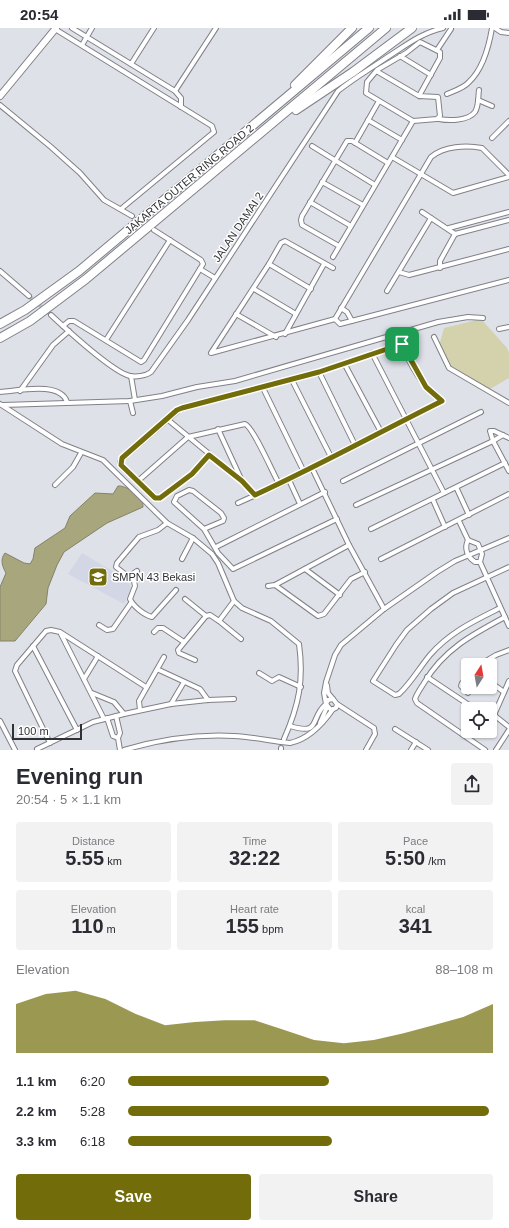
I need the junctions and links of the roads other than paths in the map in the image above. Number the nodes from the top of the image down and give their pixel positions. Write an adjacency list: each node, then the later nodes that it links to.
1 (72, 28): 14 (street)
2 (92, 28): 14 (street)
3 (154, 28): 18 (street)
4 (216, 28): 24 (street)
5 (352, 28): 36 (highway)
6 (369, 28): 36 (highway, JAKARTA OUTER RING ROAD 2)
7 (386, 28): 38 (highway, JAKARTA OUTER RING ROAD 2)
8 (412, 28): 38 (highway)
9 (443, 28): 73 (street, JALAN DAMAI 2)
10 (494, 28): 13 (street); 25 (street)
11 (55, 29): 15 (street); 26 (main road)
12 (451, 29): 16 (street)
13 (508, 34)
14 (87, 37): 15 (street); 18 (street)
15 (82, 45): 22 (street)
16 (437, 50): 17 (street); 20 (street)
17 (400, 56): 19 (street); 20 (street)
18 (131, 64): 21 (street)
19 (377, 70): 27 (street); 29 (street)
20 (431, 75): 27 (street)
21 (157, 81): 22 (street); 24 (street)
22 (152, 89): 32 (street)
23 (479, 90): 28 (street)
24 (175, 91): 32 (street)
25 (447, 94)
26 (0, 96)
27 (419, 96): 33 (street)
28 (478, 100): 31 (street); 33 (street)
29 (379, 101): 34 (street); 35 (street)
30 (0, 105): 52 (street)
31 (492, 106)
32 (181, 108): 52 (street)
33 (438, 119): 35 (street)
34 (368, 120): 40 (street); 41 (street)
35 (413, 120): 40 (street)
36 (256, 124): 86 (highway, JAKARTA OUTER RING ROAD 2)
37 (508, 124): 39 (street)
38 (262, 132): 94 (highway, JAKARTA OUTER RING ROAD 2)
39 (492, 138)
40 (402, 140): 43 (street)
41 (355, 143): 44 (street); 45 (street)
42 (312, 146): 44 (street)
43 (392, 157): 45 (street); 46 (street)
44 (335, 161): 48 (street); 49 (street)
45 (388, 162): 49 (street)
46 (421, 174): 47 (street); 47 (street); 79 (street)
47 (509, 176)
48 (322, 182): 50 (street); 51 (street)
49 (375, 185): 51 (street)
50 (310, 202): 58 (street); 63 (street)
51 (363, 205): 58 (street)
52 (121, 209): 55 (street)
53 (422, 212): 56 (street)
54 (508, 212): 57 (street); 59 (street)
55 (132, 216)
56 (431, 218): 59 (street); 72 (street)
57 (509, 220): 61 (street)
58 (351, 226): 63 (street)
59 (449, 228): 61 (street)
60 (154, 230): 62 (street)
61 (455, 234): 69 (street)
62 (170, 240): 70 (street); 96 (street)
63 (339, 246): 65 (street)
64 (509, 250): 69 (street)
65 (333, 256)
66 (269, 264): 67 (street); 75 (street); 76 (street)
67 (324, 264): 68 (street); 75 (street)
68 (333, 268)
69 (440, 268): 72 (street)
70 (200, 269): 73 (street); 96 (street)
71 (0, 271): 78 (street)
72 (399, 272): 77 (street)
73 (215, 278): 101 (street, JALAN DAMAI 2)
74 (509, 280): 85 (street)
75 (311, 288): 81 (street)
76 (254, 289): 80 (street); 81 (street)
77 (387, 291)
78 (29, 296)
79 (341, 308): 84 (street); 85 (street)
80 (236, 314): 93 (street); 93 (street)
81 (296, 314): 91 (street)
82 (50, 315): 87 (street)
83 (483, 318): 106 (street)
84 (335, 319): 85 (street); 91 (street)
85 (352, 321)
86 (0, 324)
87 (63, 326): 90 (street); 96 (street)
88 (509, 327): 89 (street)
89 (499, 329)
90 (68, 331): 101 (street); 104 (street)
91 (286, 334): 93 (street)
92 (434, 336): 109 (street)
93 (276, 337)
94 (0, 338)
95 (400, 338): 97 (street)
96 (106, 340)
97 (402, 344): 98 (street); 114 (street)
98 (372, 353): 99 (street); 114 (street)
99 (344, 363): 100 (street); 116 (street)
100 (319, 372): 102 (street); 122 (street)
101 (131, 376): 106 (street)
102 (292, 380): 103 (street); 125 (street)
103 (263, 388): 113 (street); 130 (street)
104 (20, 391): 105 (street); 108 (street)
105 (0, 392)
106 (135, 400): 107 (street)
107 (130, 401): 108 (street); 112 (street)
108 (67, 402): 110 (street)
109 (509, 404)
110 (1, 405): 123 (street)
111 (481, 412): 121 (street)
112 (133, 413)
113 (167, 419): 118 (street); 132 (street)
114 (406, 419): 116 (street); 121 (street)
115 (218, 429): 118 (street); 133 (street); 135 (street)
116 (381, 432): 122 (street)
117 (503, 435): 119 (street); 120 (street); 120 (street)
118 (188, 437): 124 (street); 132 (street)
119 (509, 438)
120 (493, 441): 126 (street); 128 (street)
121 (418, 444): 128 (street); 134 (street)
122 (355, 445): 125 (street)
123 (81, 453): 136 (street); 149 (street)
124 (209, 455): 132 (street); 133 (street)
125 (331, 457): 127 (street)
126 (505, 463): 129 (street); 137 (street)
127 (312, 468): 130 (street); 138 (street)
128 (431, 470): 139 (street); 145 (street)
129 (509, 471)
130 (304, 472): 131 (street)
131 (289, 480): 135 (street); 144 (street)
132 (138, 481)
133 (242, 481): 141 (street)
134 (343, 481)
135 (279, 484): 141 (street)
136 (55, 485)
137 (457, 489): 139 (street); 146 (street)
138 (325, 492): 144 (street); 147 (street)
139 (444, 493): 142 (street)
140 (509, 494): 146 (street)
141 (255, 495): 143 (street)
142 (433, 500): 150 (street); 152 (street)
143 (238, 503)
144 (300, 504): 157 (street)
145 (356, 505)
146 (469, 515): 148 (street)
147 (337, 519): 156 (street); 157 (street)
148 (459, 521): 150 (street); 155 (street)
149 (167, 523): 153 (street); 167 (street)
150 (445, 527): 161 (street)
151 (204, 529): 151 (street); 157 (street)
152 (372, 529)
153 (194, 538): 160 (street); 174 (street)
154 (509, 538): 158 (street)
155 (468, 540): 158 (street); 159 (street)
156 (349, 545): 164 (street); 166 (street)
157 (216, 547)
158 (481, 550): 159 (street); 162 (street)
159 (468, 555): 162 (street); 177 (street)
160 (182, 559)
161 (381, 559)
162 (480, 562): 168 (street)
163 (509, 567): 168 (street)
164 (304, 569): 169 (street); 172 (street)
165 (137, 571): 167 (street)
166 (365, 572): 172 (street); 177 (street)
167 (130, 576): 175 (street)
168 (486, 578): 176 (street); 176 (street)
169 (276, 585): 170 (street); 172 (street)
170 (268, 586)
171 (176, 590): 175 (street)
172 (340, 595)
173 (185, 599): 178 (street)
174 (234, 601): 180 (street); 201 (street)
175 (131, 603): 181 (street)
176 (500, 608): 179 (street)
177 (384, 609): 199 (street)
178 (206, 616): 180 (street); 186 (street)
179 (505, 617): 182 (street); 195 (street)
180 (218, 621): 185 (street)
181 (99, 625)
182 (509, 626)
183 (60, 632): 187 (street); 189 (street); 196 (street)
184 (154, 632): 186 (street)
185 (241, 639)
186 (184, 642): 192 (street)
187 (33, 646): 224 (street); 229 (street)
188 (509, 650): 191 (street)
189 (98, 656): 196 (street); 200 (street)
190 (164, 658): 193 (street)
191 (491, 658)
192 (195, 660)
193 (159, 670): 198 (street); 200 (street)
194 (258, 673): 201 (street)
195 (427, 676): 208 (street); 237 (street)
196 (84, 679): 204 (street)
197 (509, 681): 203 (street)
198 (184, 682): 206 (street); 209 (street)
199 (326, 682): 207 (street); 212 (street)
200 (146, 687): 214 (street)
201 (301, 687): 221 (street)
202 (497, 687): 203 (street)
203 (504, 692): 211 (street)
204 (92, 693): 215 (street); 217 (street)
205 (234, 699): 206 (street)
206 (208, 700): 209 (street)
207 (333, 700): 210 (street); 212 (street)
208 (465, 702)
209 (171, 704): 214 (street)
210 (337, 704): 213 (street); 234 (street)
211 (497, 705)
212 (326, 706): 213 (street); 220 (street); 221 (street)
213 (333, 709): 220 (street)
214 (140, 710): 215 (street)
215 (124, 714): 216 (street)
216 (116, 716): 217 (street); 226 (street)
217 (106, 718): 224 (street); 226 (street)
218 (497, 719): 222 (street)
219 (0, 721): 231 (street)
220 (320, 725): 233 (street)
221 (290, 726): 227 (street)
222 (509, 727)
223 (395, 729): 228 (street)
224 (78, 730): 229 (street)
225 (509, 730): 238 (street)
226 (118, 738): 232 (street)
227 (284, 739)
228 (416, 742): 235 (street); 236 (street)
229 (50, 743): 230 (street)
230 (37, 749)
231 (15, 750)
232 (120, 750)
233 (124, 750)
234 (366, 750)
235 (411, 750)
236 (428, 750)
237 (485, 750)
238 (496, 750)

